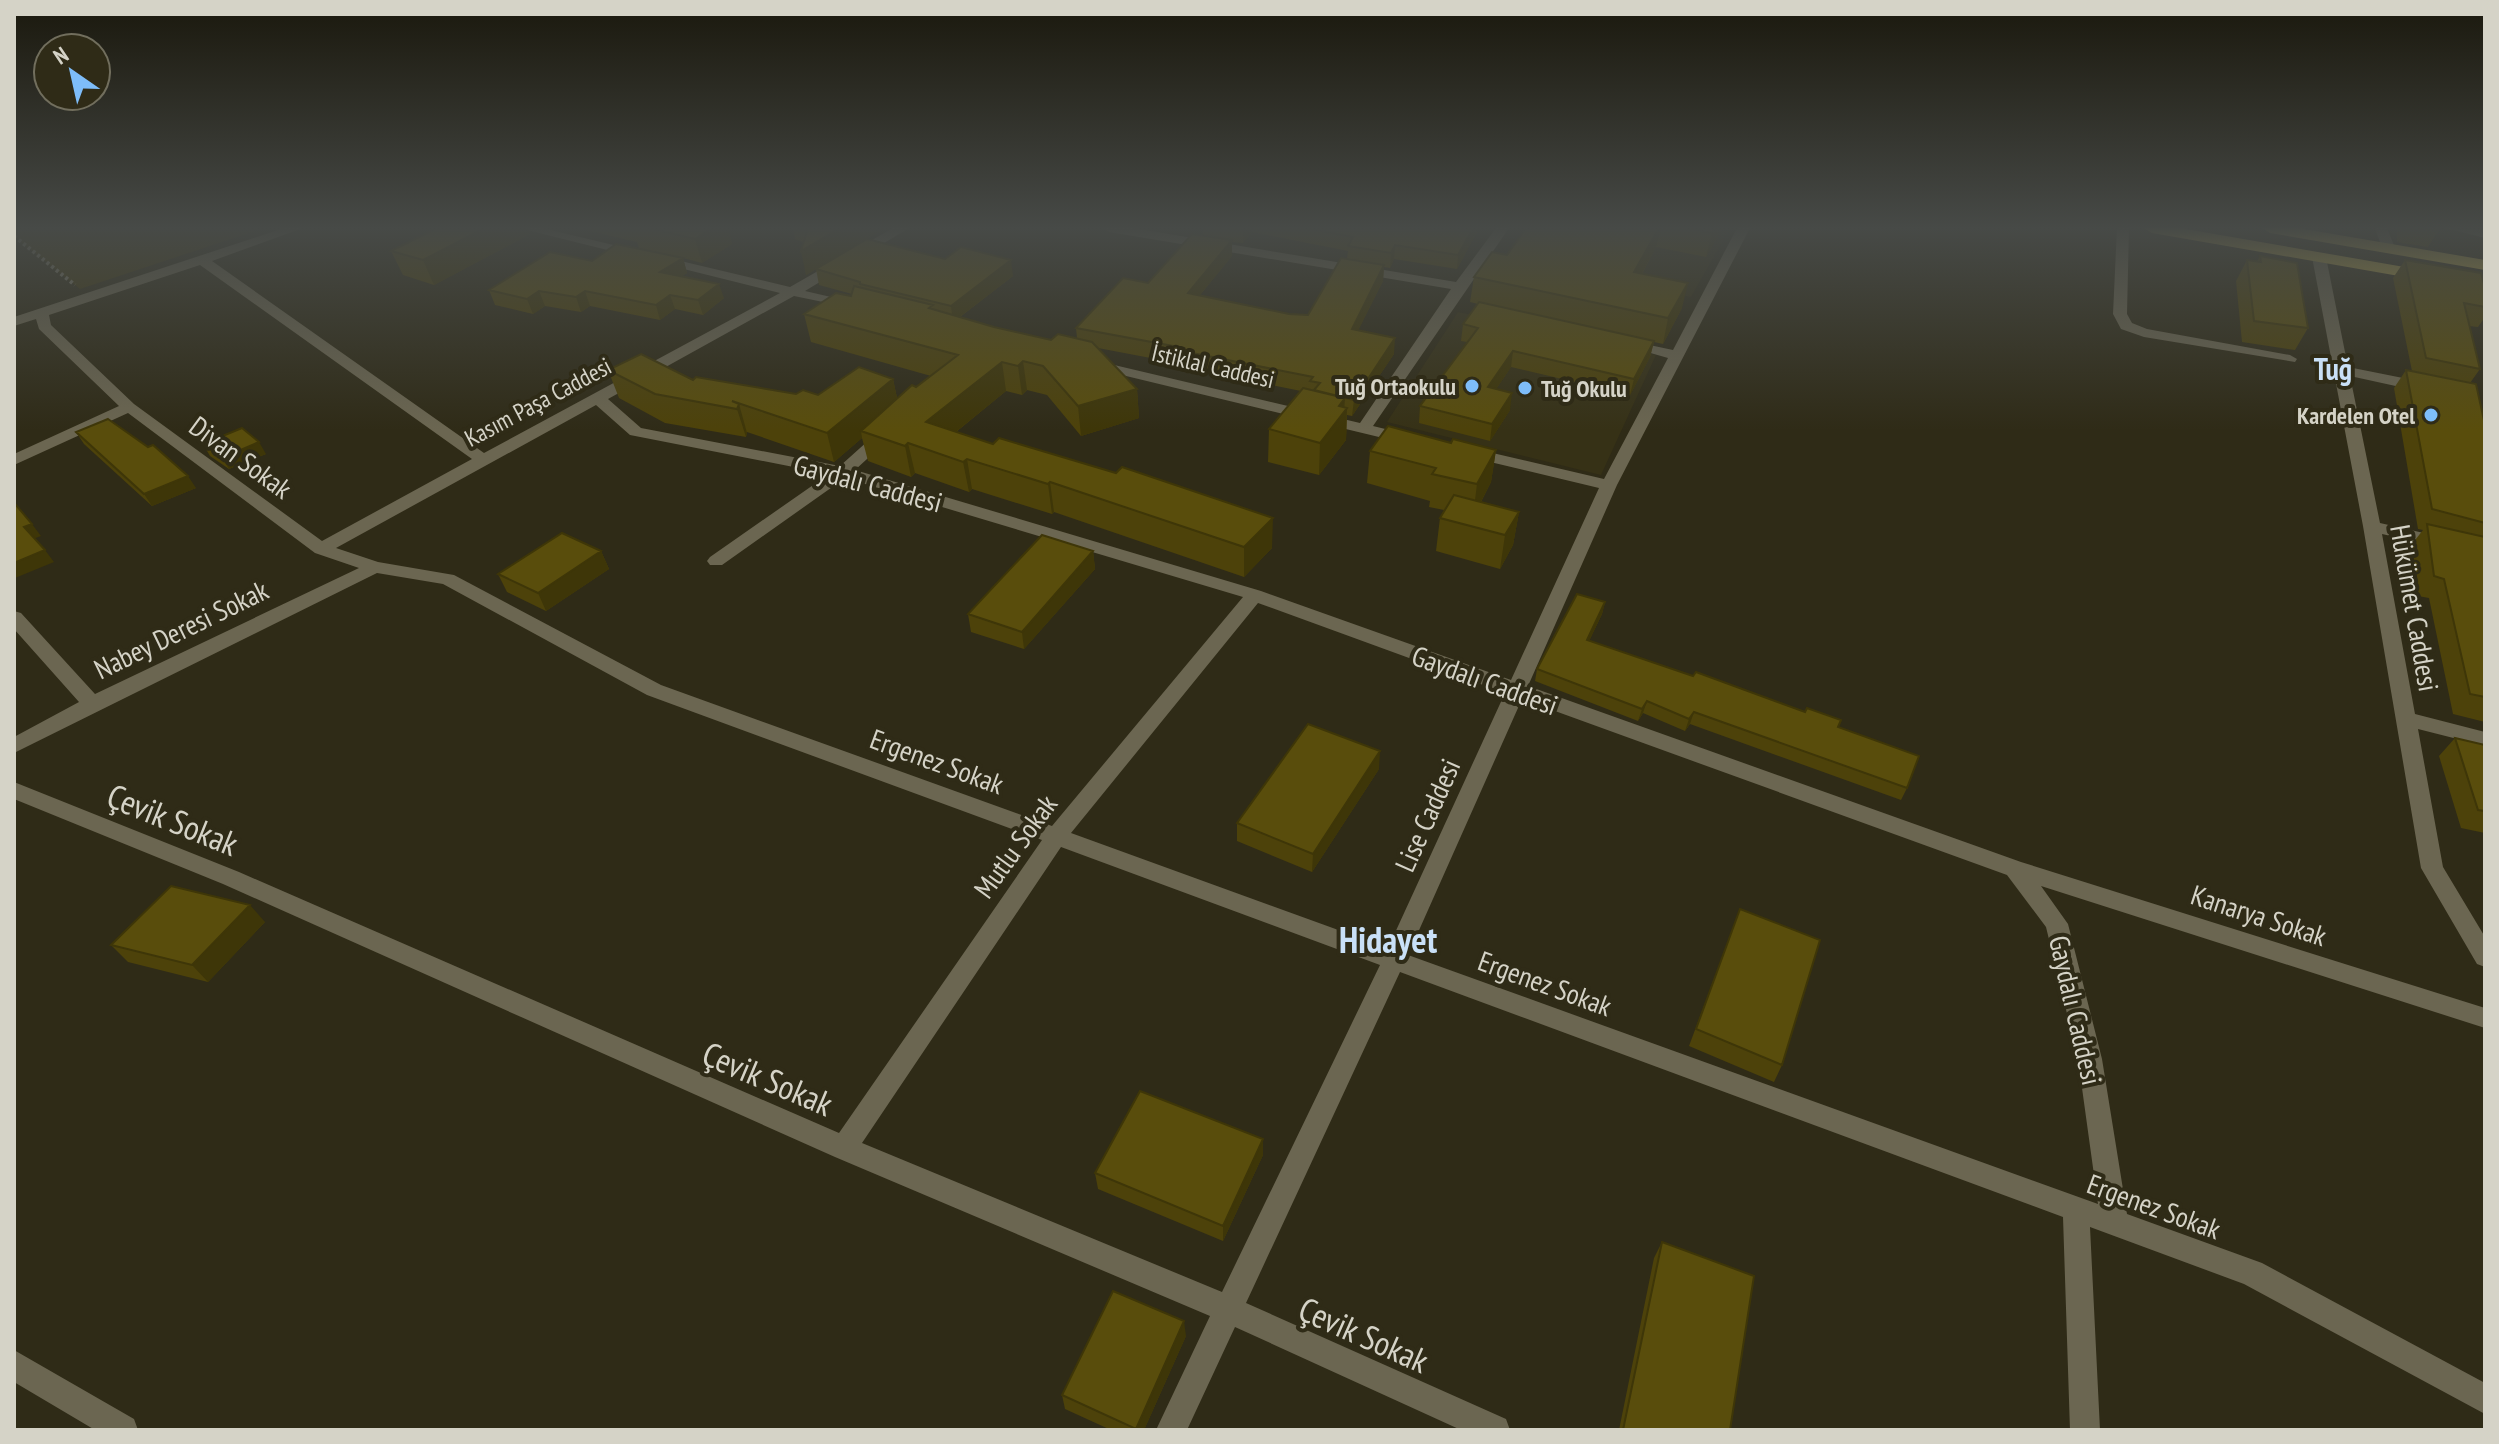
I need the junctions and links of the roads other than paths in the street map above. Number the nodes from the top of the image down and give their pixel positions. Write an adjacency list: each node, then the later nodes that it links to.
1 (97, 295): 10 (street)
2 (252, 295): 24 (street)
3 (790, 295): 18 (street, Kasım Paşa Caddesi)
4 (805, 295): 9 (street)
5 (1458, 295): 21 (street)
6 (1708, 295): 13 (street, Lise Caddesi)
7 (2121, 295): 14 (street)
8 (2328, 295): 16 (street, Hükümet Caddesi)
9 (870, 311)
10 (42, 313): 11 (street); 19 (street, Divan Sokak)
11 (14, 322)
12 (1614, 341): 13 (street)
13 (1676, 355): 27 (street, Lise Caddesi)
14 (2290, 359)
15 (1083, 361): 21 (street, İstiklal Caddesi)
16 (2341, 370): 17 (street); 28 (street, Hükümet Caddesi)
17 (2442, 391)
18 (597, 398): 24 (street, Kasım Paşa Caddesi); 26 (street, Gaydalı Caddesi)
19 (129, 407): 25 (street); 29 (street, Divan Sokak)
20 (896, 423): 26 (street)
21 (1364, 428): 22 (street, İstiklal Caddesi)
22 (1425, 442)
23 (1456, 450): 27 (street)
24 (482, 459): 29 (street, Kasım Paşa Caddesi)
25 (14, 460)
26 (843, 472): 31 (street); 34 (street, Gaydalı Caddesi)
27 (1609, 485): 36 (street, Lise Caddesi)
28 (2372, 526): 30 (street); 38 (street, Hükümet Caddesi)
29 (321, 549): 32 (street, Divan Sokak)
30 (2485, 552)
31 (716, 561)
32 (375, 567): 33 (street, Divan Sokak); 37 (street, Nabey Deresi Sokak)
33 (448, 579): 42 (street, Ergenez Sokak)
34 (1255, 595): 36 (street, Gaydalı Caddesi); 42 (street, Mutlu Sokak)
35 (14, 617): 37 (street)
36 (1514, 691): 43 (street, Gaydalı Caddesi); 45 (street, Lise Caddesi)
37 (92, 704): 40 (street, Nabey Deresi Sokak)
38 (2407, 719): 39 (street); 44 (street, Hükümet Caddesi)
39 (2485, 739)
40 (14, 746)
41 (14, 790): 47 (street, Çevik Sokak)
42 (1056, 837): 45 (street, Ergenez Sokak); 47 (street, Mutlu Sokak)
43 (2015, 869): 46 (street, Kanarya Sokak); 49 (street, Gaydalı Caddesi)
44 (2485, 957)
45 (1394, 960): 48 (street, Ergenez Sokak); 50 (street, Lise Caddesi)
46 (2485, 1018)
47 (844, 1148): 50 (street, Çevik Sokak)
48 (2076, 1210): 49 (street, Ergenez Sokak); 56 (street)
49 (2115, 1224): 52 (street, Ergenez Sokak)
50 (1228, 1309): 54 (street, Lise Caddesi); 55 (street, Çevik Sokak)
51 (14, 1365): 53 (street)
52 (2485, 1399)
53 (123, 1430)
54 (1171, 1430)
55 (1495, 1430)
56 (2085, 1430)

